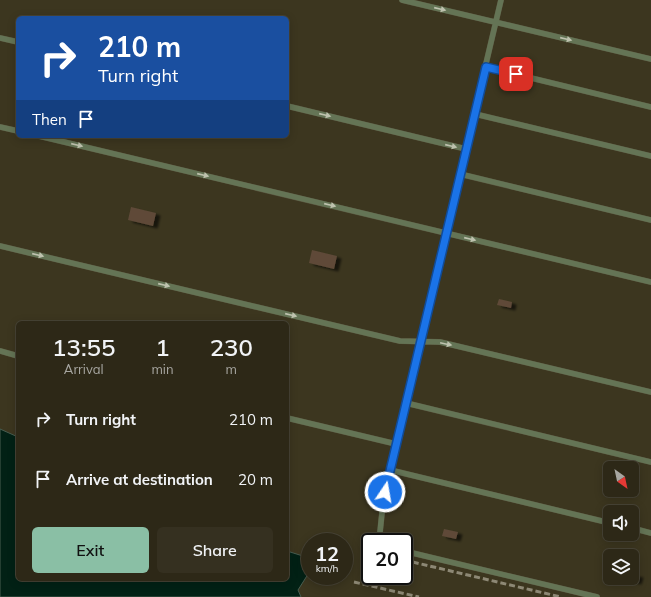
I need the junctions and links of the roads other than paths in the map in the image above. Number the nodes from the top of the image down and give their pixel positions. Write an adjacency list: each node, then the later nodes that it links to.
1 (402, 0): 3 (lane, one-way to 3)
2 (501, 0): 3 (lane)
3 (496, 22): 6 (lane, one-way to 6); 7 (lane)
4 (0, 38): 5 (lane)
5 (16, 42)
6 (651, 59)
7 (486, 67): 9 (lane); 10 (lane)
8 (289, 106): 14 (lane, one-way to 14)
9 (651, 107)
10 (475, 114): 14 (lane); 15 (lane)
11 (0, 127): 12 (lane)
12 (16, 131)
13 (47, 138): 18 (lane, one-way to 18)
14 (466, 149): 16 (lane)
15 (651, 156)
16 (460, 174): 17 (lane); 18 (lane)
17 (651, 220)
18 (446, 233): 20 (lane, one-way to 20); 21 (lane)
19 (0, 246): 21 (lane, one-way to 21)
20 (651, 282)
21 (421, 342): 24 (lane, one-way to 24); 25 (lane)
22 (0, 351): 23 (lane)
23 (16, 355)
24 (651, 392)
25 (406, 403): 27 (lane); 28 (lane)
26 (289, 418): 27 (lane)
27 (396, 444): 29 (lane)
28 (651, 462)
29 (390, 470): 30 (lane); 32 (lane)
30 (603, 521)
31 (639, 530): 33 (lane)
32 (380, 533)
33 (651, 533)
34 (413, 553): 35 (lane)
35 (597, 597)

